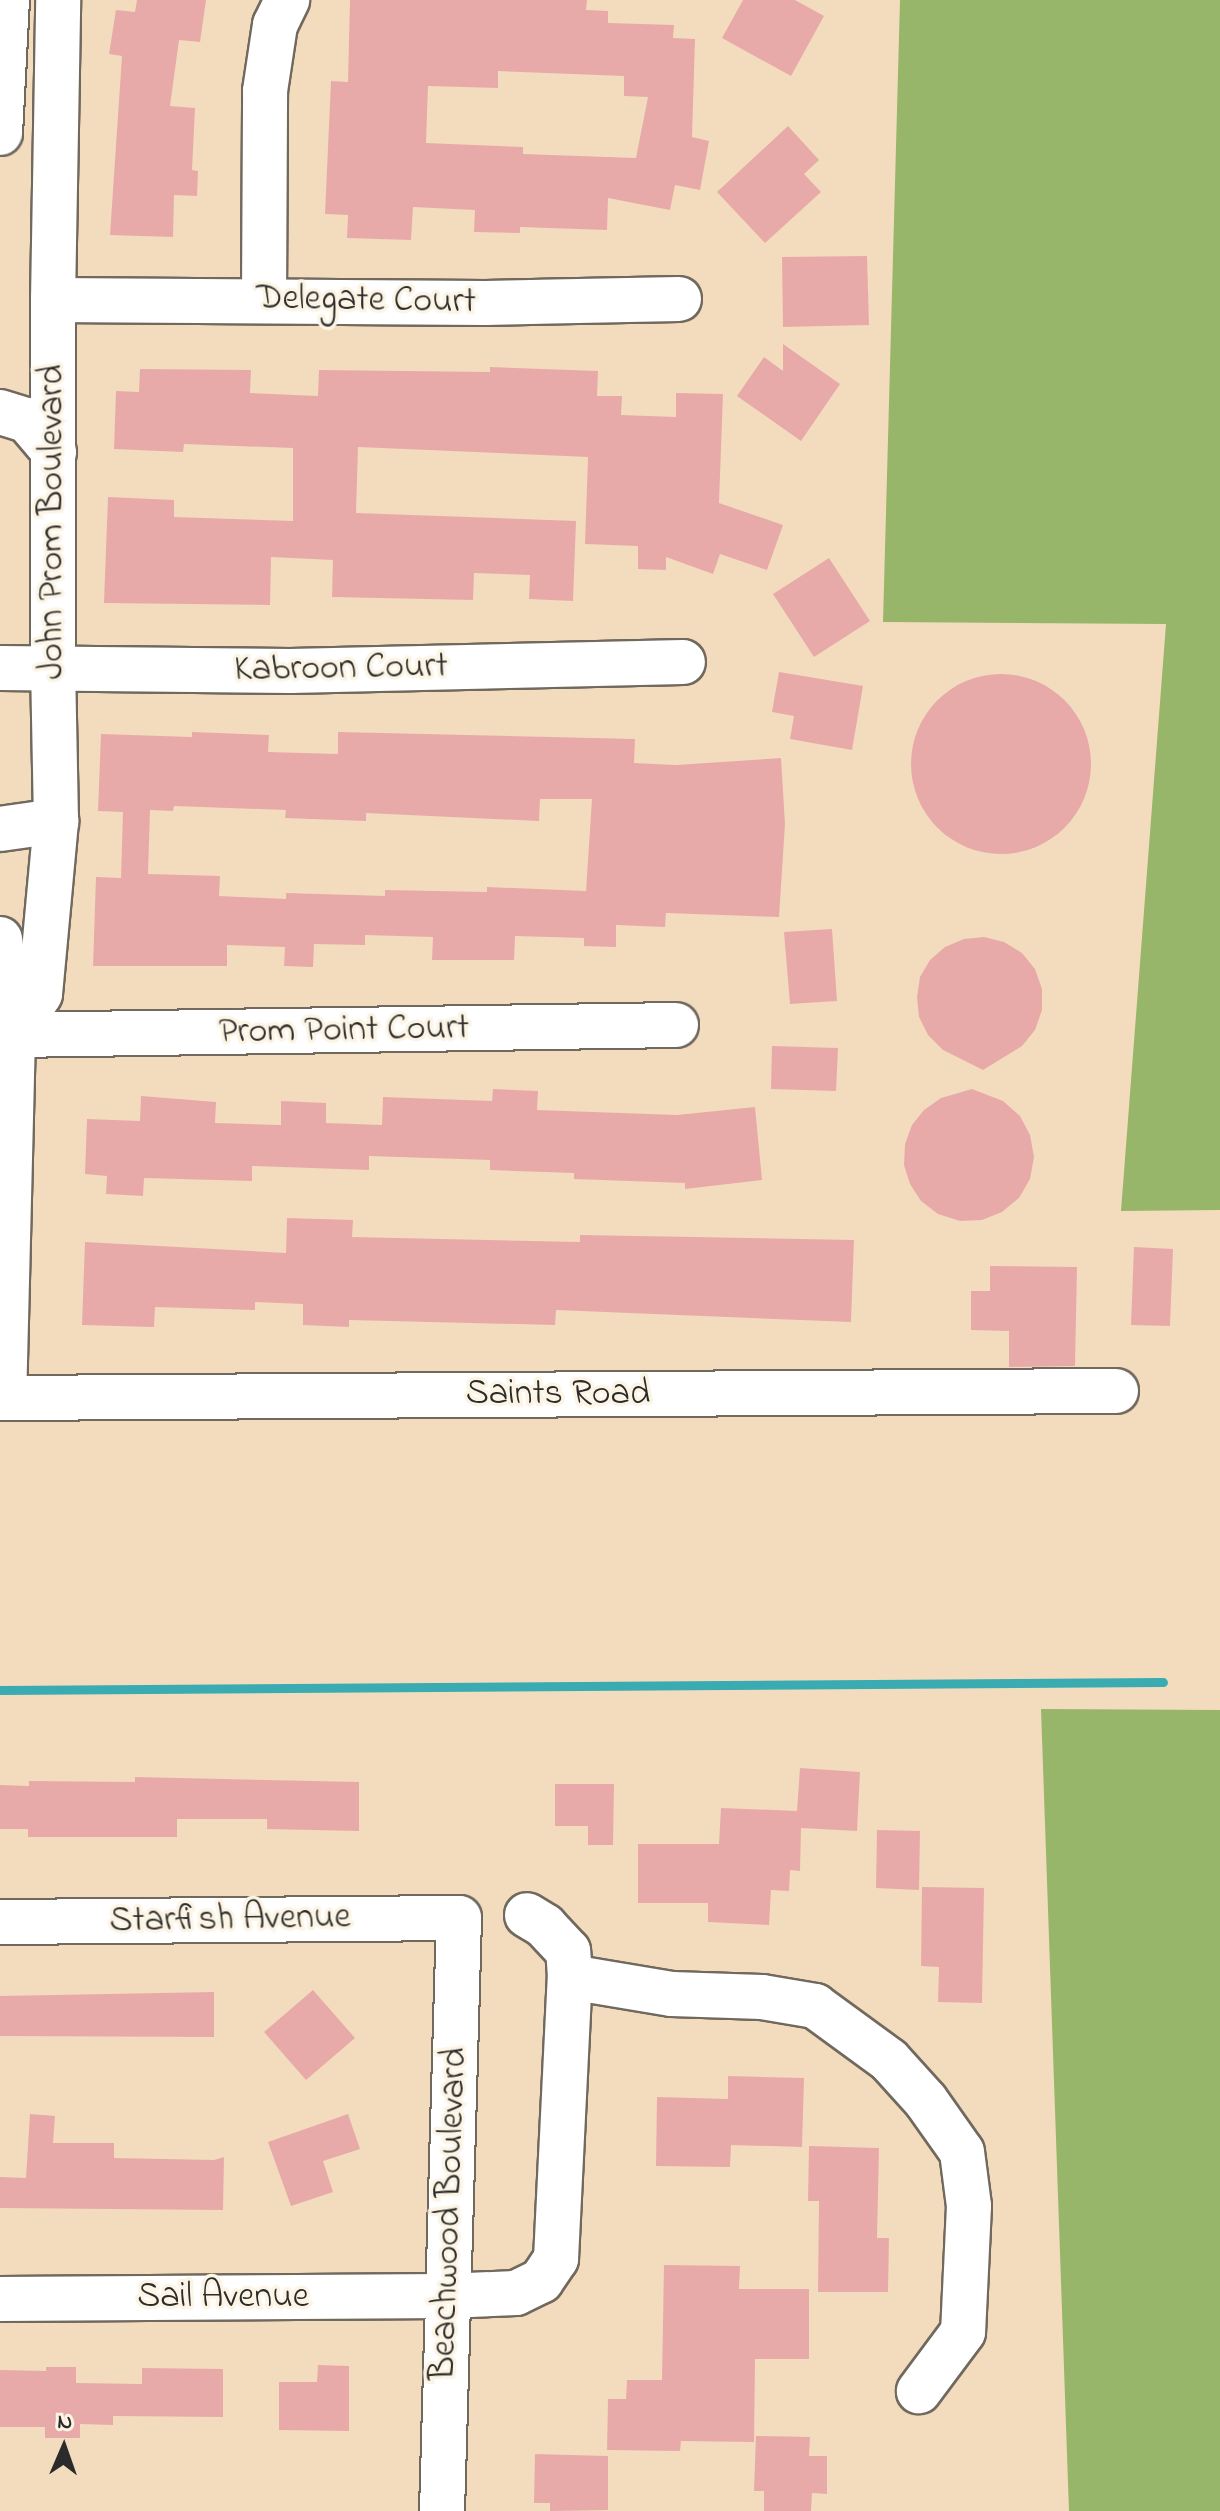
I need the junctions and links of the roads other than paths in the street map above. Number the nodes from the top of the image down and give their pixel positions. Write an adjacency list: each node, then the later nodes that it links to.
1 (58, 0): 4 (street, John Prom Boulevard)
2 (287, 0): 6 (street)
3 (5, 16): 4 (street); 5 (street)
4 (57, 100): 8 (street, John Prom Boulevard)
5 (0, 133)
6 (264, 299): 7 (street, Delegate Court); 8 (street, Delegate Court)
7 (679, 299)
8 (53, 300): 10 (street, John Prom Boulevard)
9 (0, 412): 10 (street)
10 (54, 452): 13 (street, John Prom Boulevard)
11 (683, 662): 13 (street, Kabroon Court)
12 (0, 668): 13 (street, Kabroon Court)
13 (53, 671): 14 (street, John Prom Boulevard)
14 (56, 821): 15 (street); 18 (street, John Prom Boulevard)
15 (0, 829)
16 (0, 939): 18 (street)
17 (676, 1025): 18 (street, Prom Point Court)
18 (13, 1035): 20 (street)
19 (1116, 1391): 20 (street, Saints Road)
20 (2, 1398)
21 (527, 1915): 24 (street)
22 (459, 1918): 23 (street, Starfish Avenue); 25 (street, Beachwood Boulevard)
23 (0, 1922)
24 (570, 1977): 25 (street, Sail Avenue); 27 (street)
25 (446, 2296): 26 (street, Sail Avenue); 28 (street, Beachwood Boulevard)
26 (0, 2299)
27 (919, 2391)
28 (442, 2511)

